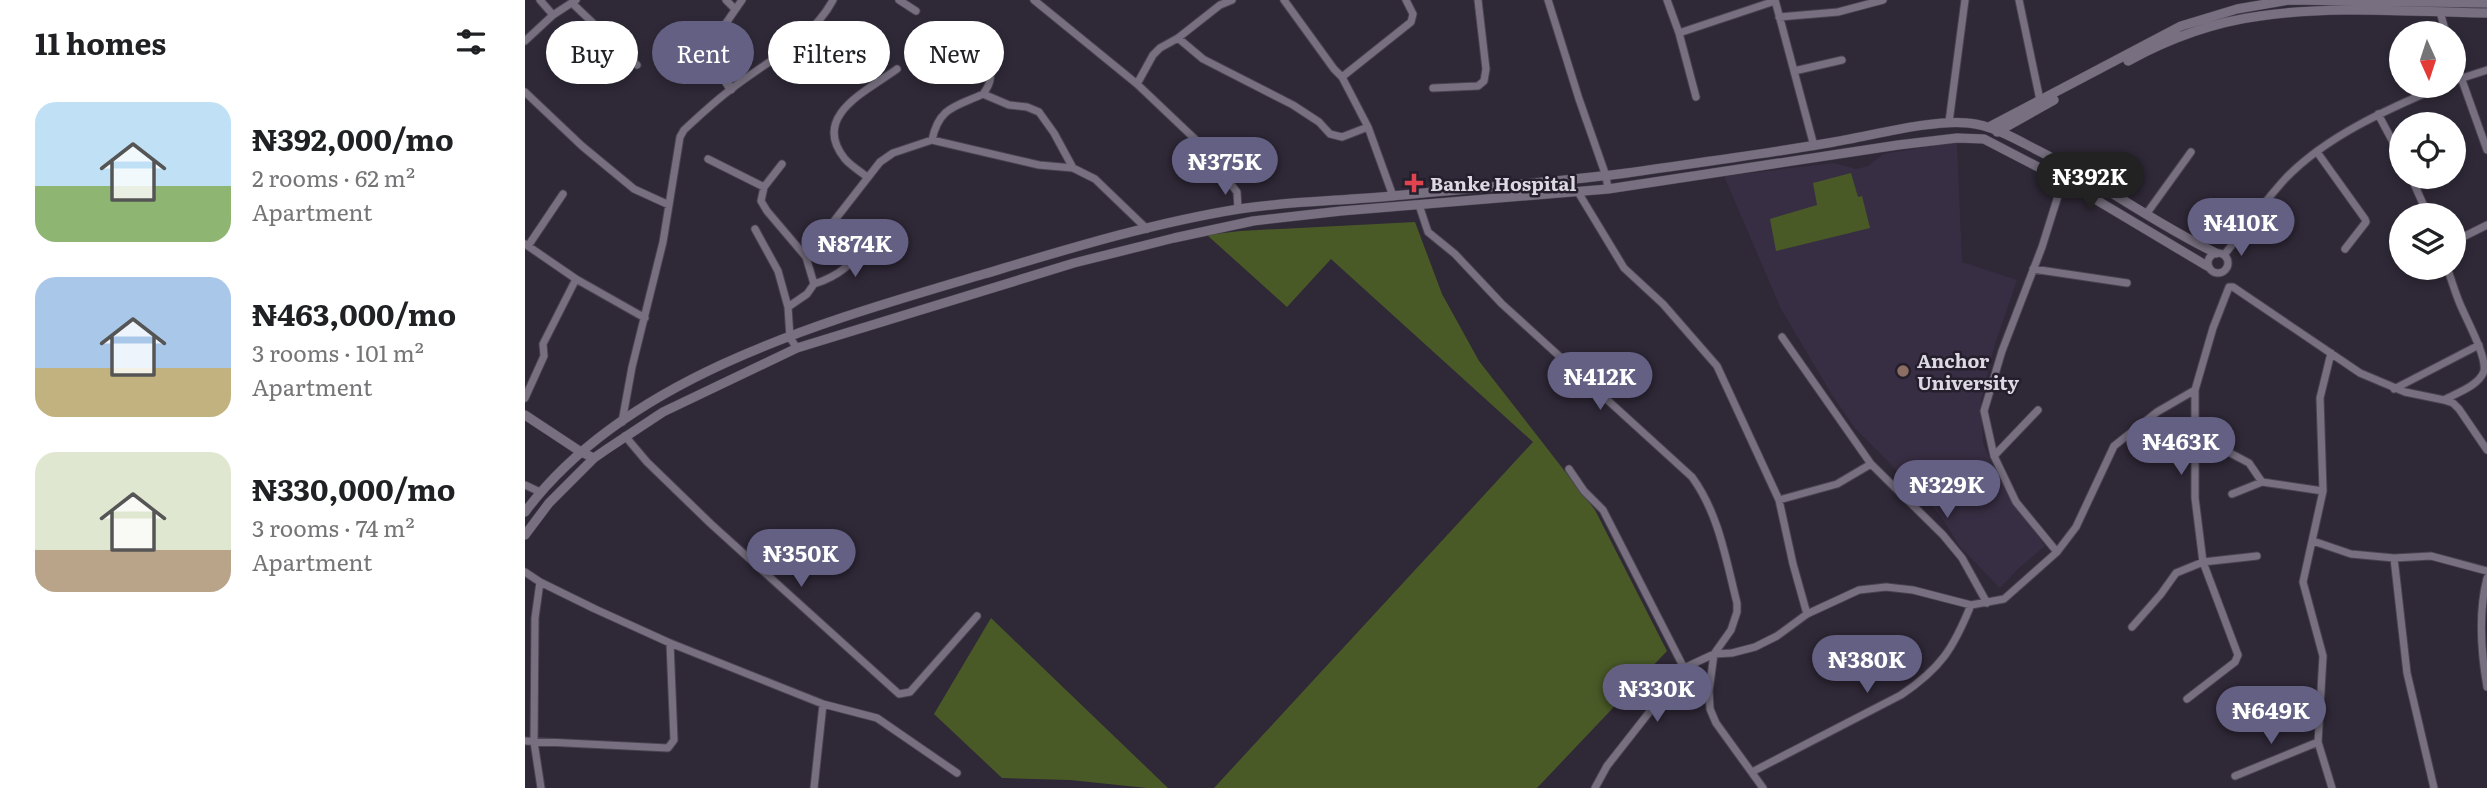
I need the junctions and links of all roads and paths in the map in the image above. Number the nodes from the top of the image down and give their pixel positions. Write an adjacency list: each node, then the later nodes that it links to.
1 (540, 0): 23 (street)
2 (726, 0): 19 (street)
3 (742, 0): 19 (street)
4 (833, 0): 41 (street)
5 (899, 0): 20 (street)
6 (1232, 0): 29 (street)
7 (1284, 0): 36 (street)
8 (1406, 0): 36 (street)
9 (1478, 0): 40 (street)
10 (1548, 0): 61 (street)
11 (1667, 0): 28 (street)
12 (1775, 0): 24 (street); 28 (street)
13 (1882, 0): 24 (street)
14 (1965, 0): 49 (street)
15 (2019, 0): 47 (street)
16 (574, 1): 23 (street); 25 (street)
17 (1040, 2): 39 (street)
18 (2487, 3): 47 (street)
19 (735, 9): 26 (street)
20 (916, 12)
21 (2440, 12): 22 (street); 27 (street); 51 (street)
22 (2487, 13)
23 (552, 15): 30 (street)
24 (1779, 17): 34 (street)
25 (594, 21)
26 (727, 21)
27 (2443, 21)
28 (1679, 33): 44 (street)
29 (1178, 38): 39 (street); 50 (street)
30 (525, 41)
31 (1842, 60): 34 (street)
32 (897, 69): 62 (street)
33 (2487, 70): 35 (street)
34 (1794, 71): 54 (street)
35 (2466, 76)
36 (1342, 77): 50 (street)
37 (728, 84): 41 (street)
38 (990, 84): 43 (street)
39 (1137, 84): 71 (street)
40 (1433, 88)
41 (731, 89): 69 (street)
42 (525, 92): 69 (street)
43 (983, 94): 53 (street); 60 (street)
44 (1696, 97)
45 (2415, 98): 48 (street)
46 (2465, 98): 55 (street)
47 (2040, 100): 51 (street)
48 (2378, 114): 52 (street); 57 (street)
49 (1949, 122): 51 (street); 54 (street)
50 (1369, 127): 68 (street)
51 (1993, 130): 72 (street)
52 (2389, 135)
53 (932, 140): 60 (street); 62 (street)
54 (1814, 146): 61 (street)
55 (2487, 150)
56 (2191, 152): 72 (street)
57 (2317, 152): 79 (street); 80 (street)
58 (708, 159): 64 (street)
59 (782, 164): 64 (street)
60 (1073, 168): 75 (street)
61 (1606, 176): 65 (street); 68 (street)
62 (867, 177): 81 (street)
63 (2063, 180): 65 (street); 82 (street); 83 (street)
64 (764, 187): 81 (street)
65 (1608, 189): 66 (street)
66 (1578, 192): 70 (street); 117 (street)
67 (563, 194): 78 (street)
68 (1393, 196): 71 (street)
69 (669, 205): 91 (street)
70 (1419, 205): 95 (street); 135 (street)
71 (1238, 209): 75 (street)
72 (2147, 213): 80 (street)
73 (2487, 225): 76 (street)
74 (755, 229): 90 (street)
75 (1147, 229): 93 (street)
76 (2466, 236)
77 (874, 238): 88 (street)
78 (526, 245): 85 (street)
79 (2345, 249)
80 (2220, 254): 82 (street); 84 (street)
81 (806, 257): 88 (street)
82 (2207, 266): 84 (street)
83 (2033, 268): 87 (street); 108 (street)
84 (2222, 272): 89 (street)
85 (576, 279): 91 (street); 99 (street)
86 (2451, 280): 94 (street)
87 (2127, 283)
88 (814, 284): 90 (street)
89 (2229, 287): 96 (street); 98 (street)
90 (788, 307): 93 (street)
91 (645, 318): 103 (street)
92 (1782, 337): 110 (street)
93 (790, 338): 95 (street); 103 (street)
94 (2479, 345): 97 (street); 100 (street)
95 (797, 348): 104 (street)
96 (2331, 353): 97 (street); 114 (street)
97 (2394, 388): 100 (street)
98 (2195, 390): 105 (street); 121 (street)
99 (525, 398)
100 (2444, 400): 106 (street)
101 (2038, 410): 108 (street)
102 (525, 415): 107 (street)
103 (622, 422): 107 (street)
104 (625, 436): 109 (street); 132 (street)
105 (2195, 438): 112 (street); 124 (street)
106 (2487, 450)
107 (580, 452): 109 (street); 115 (street)
108 (1994, 456): 121 (street)
109 (594, 458): 119 (street)
110 (1871, 464): 117 (street); 129 (street)
111 (1569, 469): 136 (street)
112 (2262, 482): 114 (street); 116 (street)
113 (525, 485): 115 (street)
114 (2323, 491): 120 (street)
115 (540, 492): 118 (street)
116 (2232, 494)
117 (1779, 500): 131 (street)
118 (525, 512)
119 (525, 535)
120 (2313, 541): 123 (street); 142 (street)
121 (2057, 552): 129 (street)
122 (2257, 556): 124 (street)
123 (2394, 558): 125 (street); 151 (street)
124 (2203, 562): 133 (street); 138 (street)
125 (2487, 571)
126 (525, 572): 128 (street)
127 (2487, 578): 137 (street)
128 (540, 582): 134 (street); 141 (street)
129 (1987, 603): 130 (street)
130 (1971, 605): 131 (street); 143 (street)
131 (1807, 614): 135 (street)
132 (977, 616)
133 (2132, 626)
134 (670, 643): 139 (street); 141 (street)
135 (1714, 654): 136 (street); 143 (street)
136 (1684, 668): 148 (street)
137 (2487, 687)
138 (2187, 699)
139 (823, 704): 144 (street); 147 (street)
140 (525, 741): 141 (street)
141 (534, 742): 146 (street)
142 (2318, 742): 145 (street); 150 (street)
143 (1752, 772): 149 (street)
144 (957, 773)
145 (2235, 776)
146 (541, 788)
147 (814, 788)
148 (1595, 788)
149 (1763, 788)
150 (2332, 788)
151 (2433, 788)

